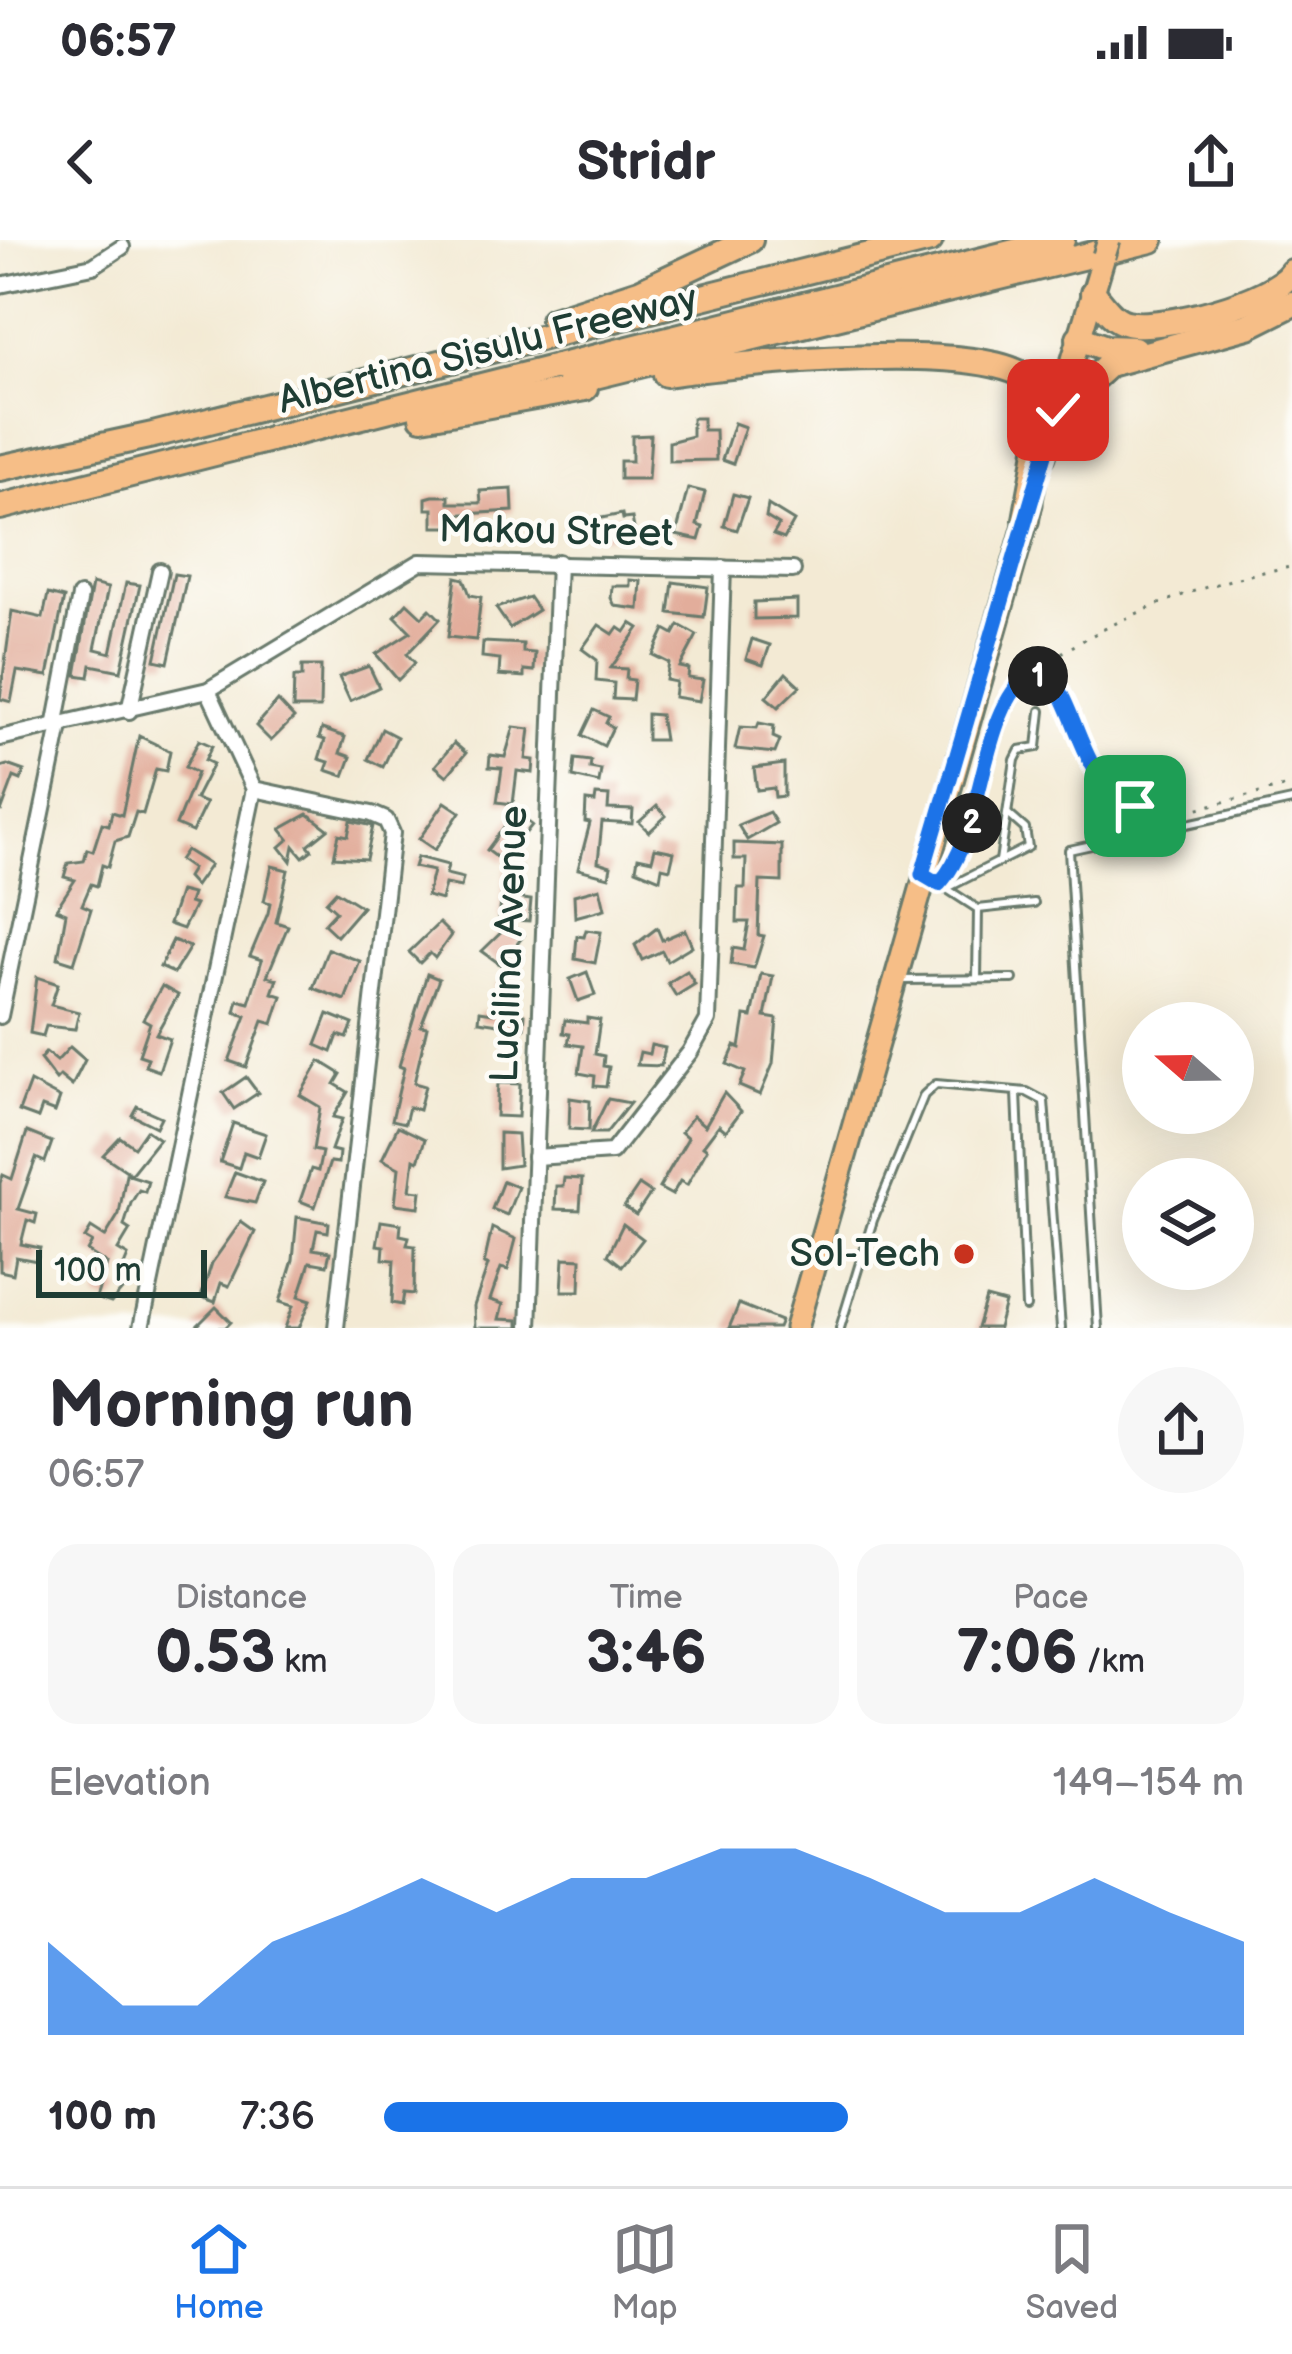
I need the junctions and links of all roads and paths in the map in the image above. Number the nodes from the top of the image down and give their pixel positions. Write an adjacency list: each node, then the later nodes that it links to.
1 (750, 240): 13 (highway)
2 (930, 240): 13 (highway, Albertina Sisulu Freeway)
3 (1062, 240): 17 (highway, Albertina Sisulu Freeway)
4 (1150, 240): 15 (highway)
5 (122, 247): 8 (street)
6 (1106, 248): 9 (main road)
7 (1292, 272): 9 (highway)
8 (0, 285)
9 (1093, 292): 11 (main road)
10 (1292, 304): 12 (highway)
11 (1079, 338): 12 (highway); 14 (main road)
12 (1184, 343): 14 (highway)
13 (398, 374): 16 (highway, Albertina Sisulu Freeway)
14 (1058, 410): 19 (main road)
15 (422, 417): 17 (highway); 19 (highway)
16 (0, 468)
17 (118, 482): 18 (highway, Albertina Sisulu Freeway)
18 (0, 507)
19 (1026, 520): 37 (main road)
20 (558, 562): 22 (street, Makou Street); 27 (street, Makou Street); 45 (street, Lucilina Avenue)
21 (1292, 567): 26 (path)
22 (723, 568): 23 (street, Makou Street); 45 (street)
23 (793, 570)
24 (160, 571): 28 (street)
25 (80, 596): 30 (street)
26 (1030, 674): 32 (path); 37 (path)
27 (208, 690): 28 (street, Makou Street); 33 (street)
28 (129, 711): 30 (street, Makou Street)
29 (1040, 711): 35 (lane)
30 (57, 726): 31 (street, Makou Street); 43 (street)
31 (0, 738)
32 (1292, 785)
33 (254, 789): 47 (street); 48 (street)
34 (1292, 801): 53 (lane)
35 (1008, 814): 36 (lane); 36 (lane)
36 (1000, 862): 37 (lane)
37 (936, 882): 39 (lane); 42 (main road)
38 (1034, 904): 39 (lane)
39 (978, 908): 40 (lane)
40 (977, 979): 41 (lane); 42 (lane)
41 (1013, 979)
42 (891, 980): 50 (main road)
43 (0, 1016)
44 (1017, 1093): 46 (lane); 51 (lane); 52 (lane)
45 (535, 1157): 49 (street, Lucilina Avenue)
46 (1026, 1307)
47 (141, 1328)
48 (336, 1328)
49 (530, 1328)
50 (796, 1328)
51 (840, 1328)
52 (1061, 1328)
53 (1098, 1328)

